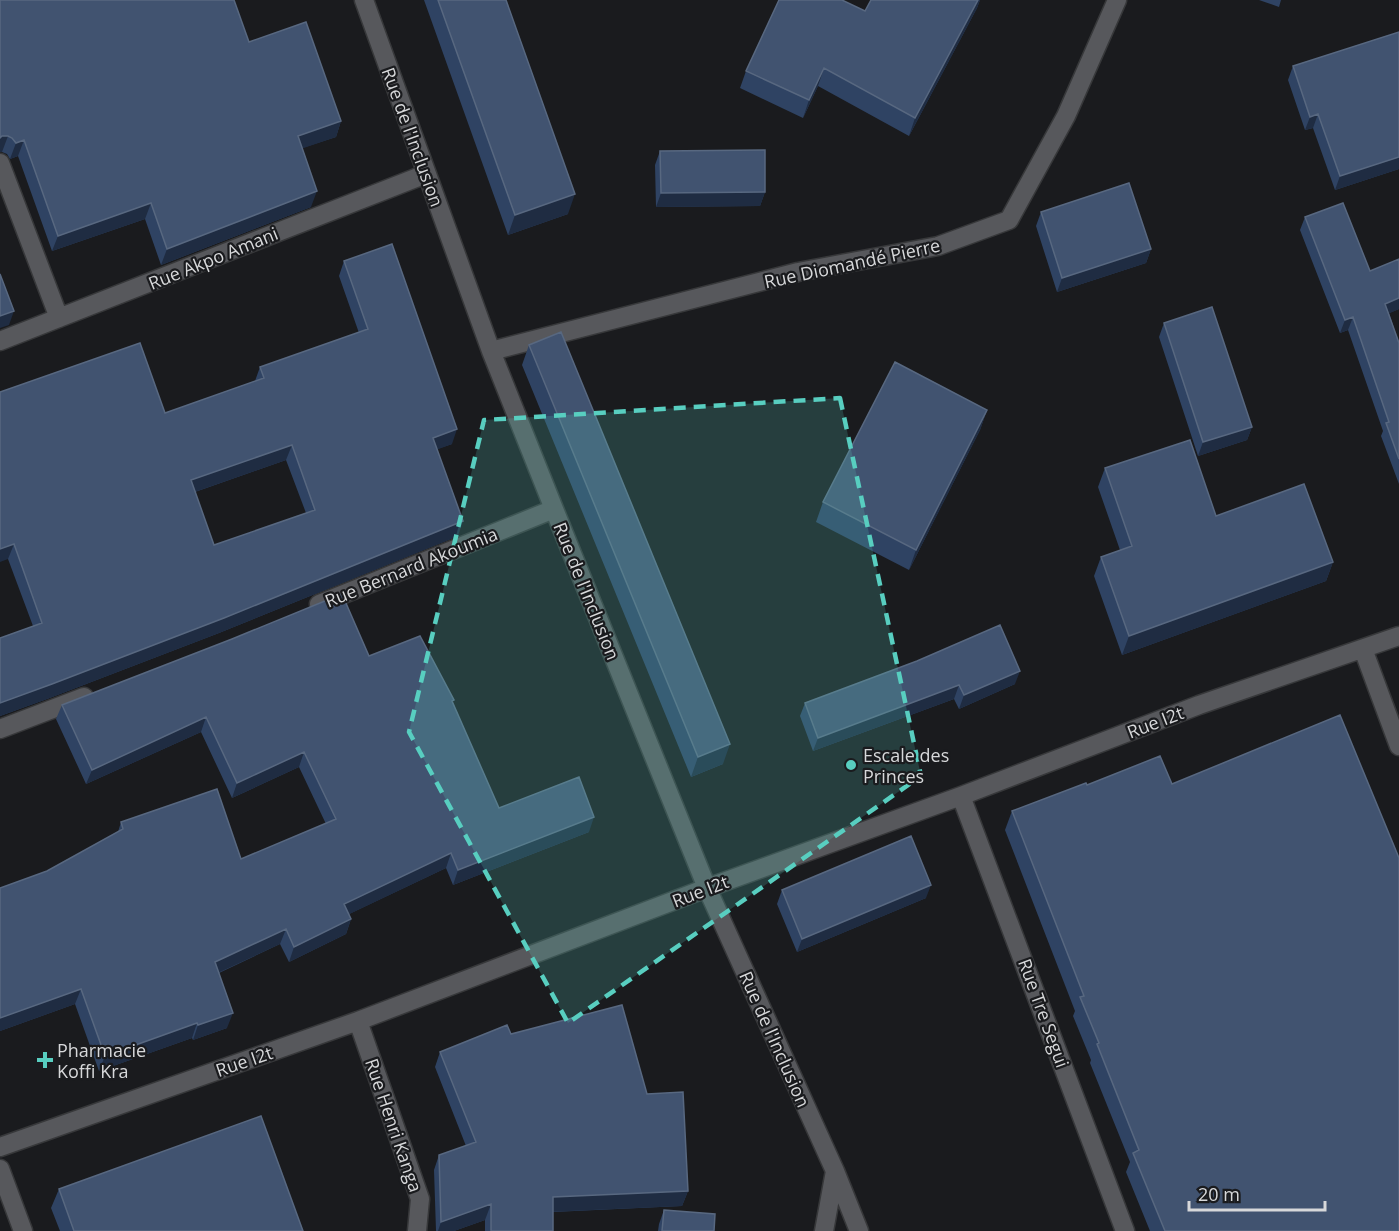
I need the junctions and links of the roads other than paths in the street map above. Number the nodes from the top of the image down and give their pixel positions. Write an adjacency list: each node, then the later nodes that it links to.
1 (364, 0): 4 (street, Rue de l'Inclusion)
2 (1117, 0): 7 (street, Rue Diomandé Pierre)
3 (0, 163): 5 (street)
4 (426, 174): 5 (street, Rue Akpo Amani); 7 (street, Rue de l'Inclusion)
5 (59, 318): 6 (street, Rue Akpo Amani)
6 (0, 341)
7 (490, 351): 8 (street, Rue de l'Inclusion)
8 (554, 509): 9 (street, Rue Bernard Akoumia); 16 (street, Rue de l'Inclusion)
9 (300, 612)
10 (1399, 636): 11 (street, Rue I2t)
11 (1363, 649): 14 (street); 15 (street, Rue I2t)
12 (100, 690): 13 (street)
13 (0, 729)
14 (1399, 746)
15 (961, 796): 16 (street, Rue I2t); 25 (street, Rue Tre Segui)
16 (707, 888): 17 (street, Rue I2t); 20 (street, Rue de l'Inclusion)
17 (358, 1021): 18 (street, Rue I2t); 22 (street, Rue Henri Kanga)
18 (0, 1147)
19 (0, 1169): 21 (street)
20 (835, 1171): 23 (street); 24 (street, Rue de l'Inclusion)
21 (23, 1231)
22 (417, 1231)
23 (824, 1231)
24 (859, 1231)
25 (1125, 1231)

